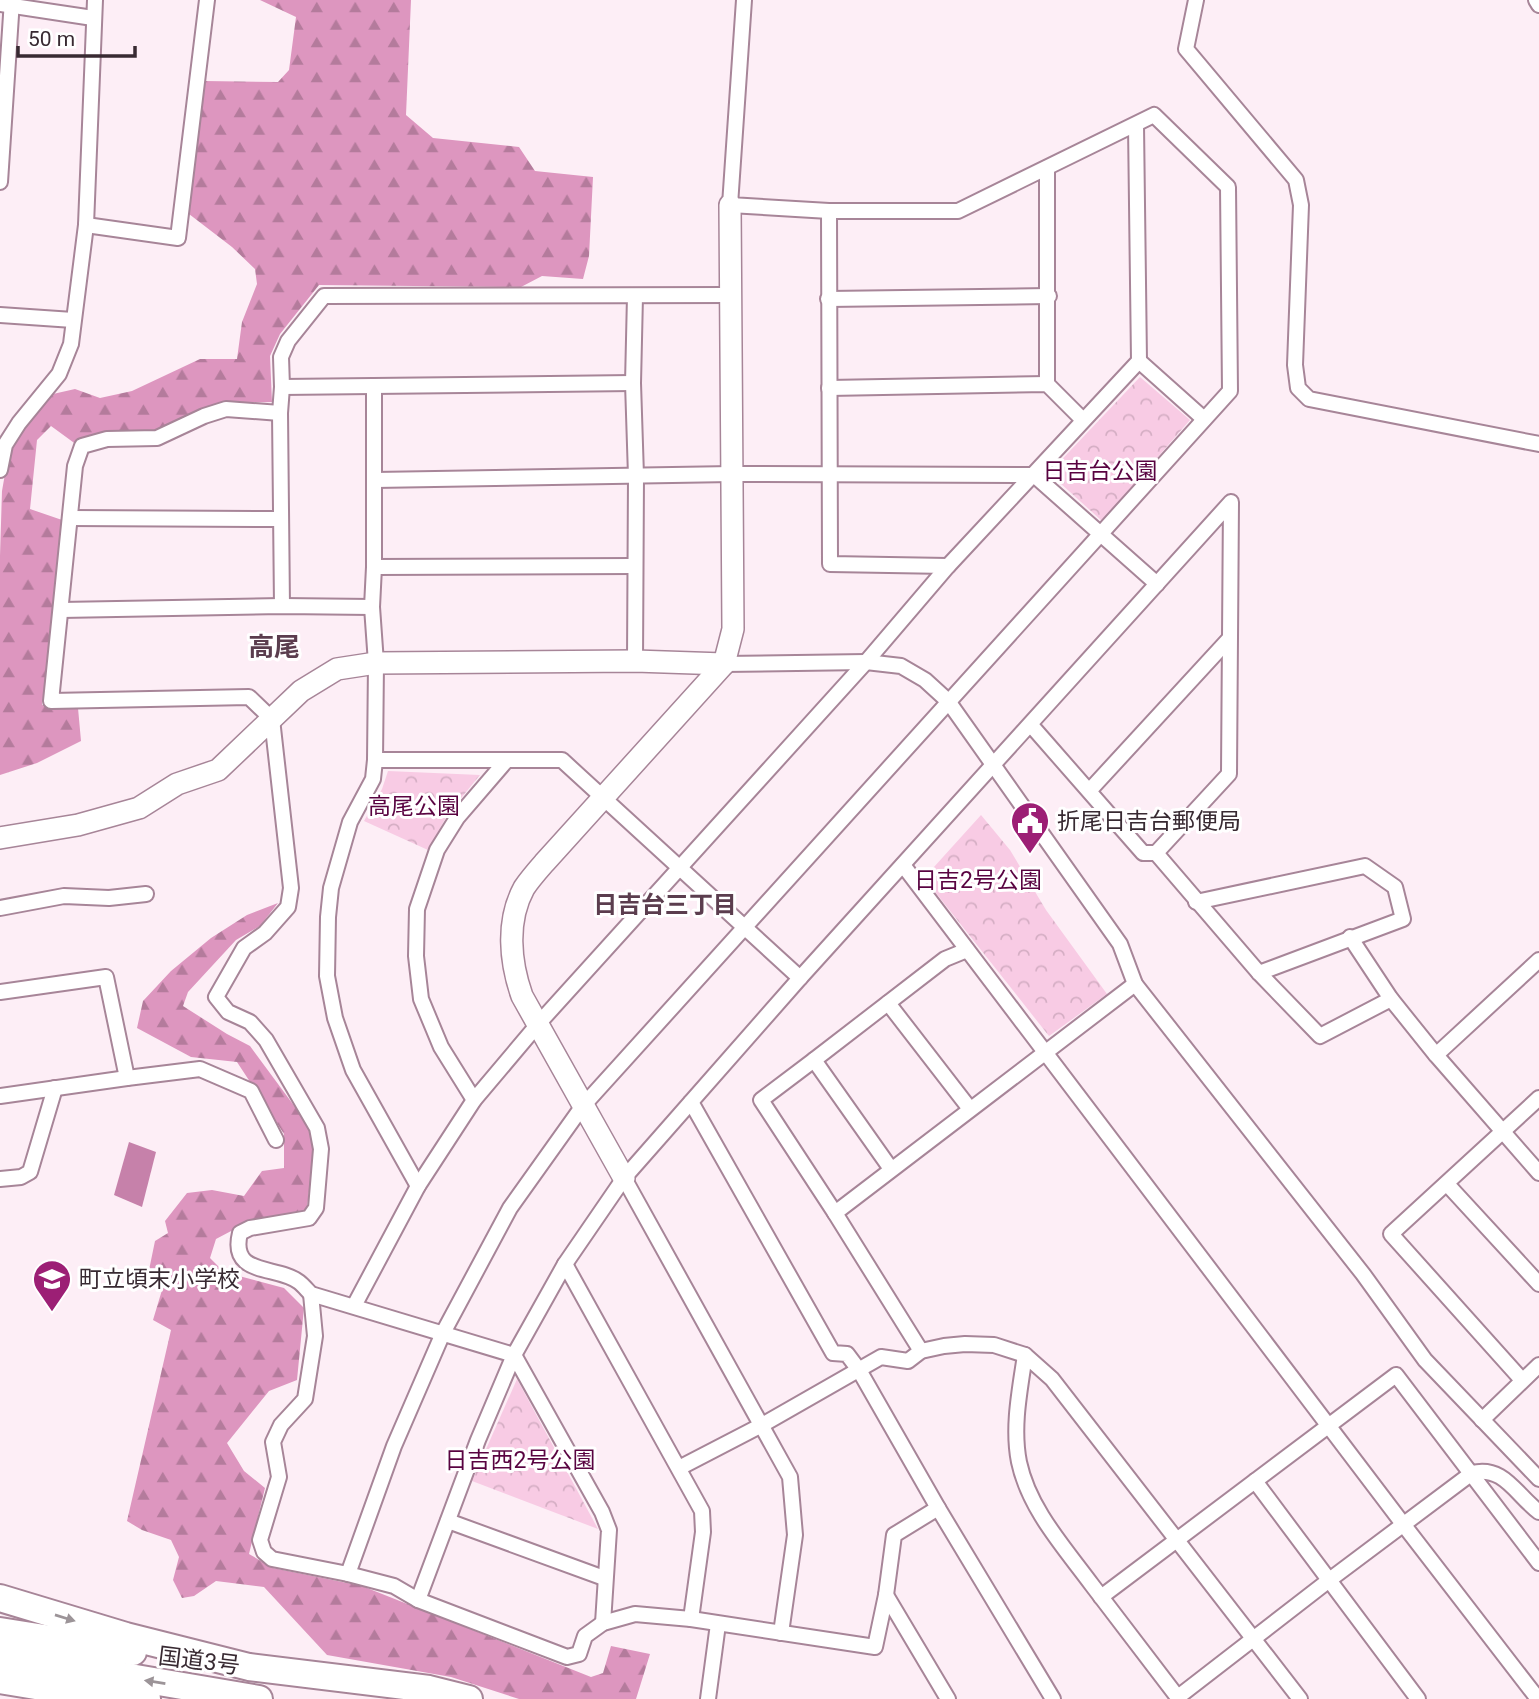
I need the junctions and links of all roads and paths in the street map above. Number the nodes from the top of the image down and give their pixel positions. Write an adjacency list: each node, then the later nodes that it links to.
1 (95, 0): 8 (street)
2 (207, 0): 14 (street)
3 (744, 0): 12 (street)
4 (1196, 0): 30 (street)
5 (1536, 0): 7 (street)
6 (8, 3): 8 (street); 11 (street)
7 (1539, 5)
8 (93, 18): 14 (street)
9 (1136, 125): 10 (street); 21 (street); 29 (street)
10 (1047, 168): 13 (street); 17 (street)
11 (0, 182)
12 (730, 205): 13 (street); 15 (street)
13 (829, 212): 18 (street)
14 (86, 225): 20 (street)
15 (731, 295): 16 (street); 32 (street)
16 (635, 296): 22 (street); 24 (street)
17 (1049, 296): 18 (street); 23 (street)
18 (828, 299): 26 (street)
19 (0, 315): 20 (street)
20 (73, 320): 31 (street)
21 (1139, 361): 28 (street); 29 (street)
22 (633, 383): 25 (street); 35 (street)
23 (1047, 384): 26 (street); 28 (street)
24 (282, 387): 25 (street); 27 (street)
25 (374, 387): 36 (street)
26 (829, 388): 33 (street)
27 (280, 413): 37 (street); 38 (street)
28 (1083, 419): 34 (street)
29 (1204, 419): 39 (street)
30 (1539, 444)
31 (0, 470)
32 (732, 474): 33 (street); 35 (street); 51 (street)
33 (829, 475): 34 (street); 41 (street)
34 (1034, 475): 39 (street); 41 (street)
35 (636, 477): 36 (street); 40 (street)
36 (375, 480): 42 (street)
37 (70, 518): 38 (street); 46 (street)
38 (280, 519): 44 (street)
39 (1101, 535): 43 (street); 52 (street)
40 (634, 566): 42 (street); 48 (street)
41 (948, 566): 49 (street)
42 (374, 567): 45 (street)
43 (1157, 584): 47 (street); 54 (street)
44 (282, 606): 45 (street); 46 (street)
45 (372, 607): 50 (street)
46 (61, 610): 53 (street)
47 (1229, 639): 58 (street); 61 (street)
48 (635, 661): 50 (street); 51 (street)
49 (866, 662): 51 (street); 52 (street); 63 (street)
50 (376, 663): 53 (street); 55 (street)
51 (724, 664): 59 (street)
52 (948, 701): 57 (street); 67 (street)
53 (272, 719): 60 (street); 100 (street)
54 (1030, 723): 57 (street); 58 (street)
55 (375, 760): 56 (street); 96 (street)
56 (506, 761): 59 (street); 85 (street)
57 (994, 765): 62 (street); 73 (street)
58 (1090, 790): 61 (street)
59 (604, 797): 63 (street); 77 (street)
60 (0, 838)
61 (1156, 853): 65 (street)
62 (904, 865): 69 (street); 72 (street)
63 (680, 869): 67 (street); 77 (street)
64 (146, 894): 66 (street)
65 (1196, 902): 68 (street); 71 (street)
66 (0, 908)
67 (745, 926): 72 (street); 87 (street)
68 (1350, 937): 71 (street); 75 (street)
69 (967, 950): 76 (street); 78 (street)
70 (1539, 960): 79 (street)
71 (1259, 973): 75 (street)
72 (800, 978): 86 (street)
73 (1135, 984): 78 (street); 109 (street)
74 (0, 992): 81 (street)
75 (1391, 999): 79 (street)
76 (888, 1003): 80 (street); 88 (street)
77 (539, 1023): 85 (street); 87 (street)
78 (1046, 1052): 88 (street); 111 (street)
79 (1436, 1055): 89 (street)
80 (814, 1060): 91 (street); 97 (street)
81 (127, 1078): 82 (street); 90 (street)
82 (55, 1088): 83 (street); 94 (street)
83 (0, 1096)
84 (1539, 1098): 89 (street)
85 (474, 1100): 96 (street)
86 (691, 1102): 93 (street); 107 (street)
87 (582, 1107): 93 (street); 102 (street)
88 (970, 1109): 91 (street)
89 (1502, 1132): 92 (street); 95 (street)
90 (276, 1140)
91 (891, 1169): 97 (street)
92 (1539, 1173)
93 (624, 1178): 98 (street); 110 (street)
94 (0, 1179)
95 (1447, 1184): 99 (street); 108 (street)
96 (418, 1186): 101 (street)
97 (835, 1213): 103 (street)
98 (565, 1264): 104 (street); 112 (street)
99 (1539, 1284)
100 (311, 1294): 101 (street); 122 (street)
101 (354, 1306): 102 (street)
102 (443, 1333): 104 (street); 122 (street)
103 (920, 1350): 105 (street); 107 (street)
104 (514, 1354): 118 (street); 123 (street)
105 (1025, 1356): 120 (street); 126 (street)
106 (1539, 1365): 108 (street)
107 (859, 1370): 110 (street); 116 (street)
108 (1522, 1380): 109 (street)
109 (1482, 1420): 114 (street)
110 (762, 1425): 112 (street); 133 (street)
111 (1329, 1425): 113 (street); 115 (street); 119 (street)
112 (679, 1468): 129 (street)
113 (1472, 1473): 117 (street); 119 (street); 121 (street)
114 (1539, 1479)
115 (1255, 1481): 120 (street); 124 (street)
116 (938, 1508): 125 (street); 145 (street)
117 (1539, 1512)
118 (449, 1521): 123 (street); 128 (street)
119 (1403, 1524): 124 (street); 148 (street)
120 (1176, 1541): 126 (street); 134 (street)
121 (1539, 1563)
122 (348, 1574): 128 (street)
123 (604, 1578): 130 (street)
124 (1328, 1581): 134 (street); 147 (street)
125 (886, 1595): 133 (street); 144 (street)
126 (1101, 1597): 138 (street)
127 (0, 1598): 136 (highway, one-way to 136)
128 (418, 1600): 130 (street)
129 (691, 1619): 130 (street); 131 (street)
130 (603, 1623)
131 (718, 1624): 133 (street); 143 (street)
132 (0, 1631): 136 (highway, 国道3号)
133 (781, 1633)
134 (1255, 1639): 138 (street); 146 (street)
135 (0, 1655): 140 (highway, 国道3号, one-way to 135)
136 (249, 1667): 141 (highway, 国道3号); 142 (highway)
137 (0, 1680): 139 (highway)
138 (1179, 1698)
139 (147, 1699)
140 (259, 1699)
141 (397, 1699)
142 (469, 1699)
143 (708, 1699)
144 (948, 1699)
145 (1053, 1699)
146 (1300, 1699)
147 (1418, 1699)
148 (1538, 1699)

